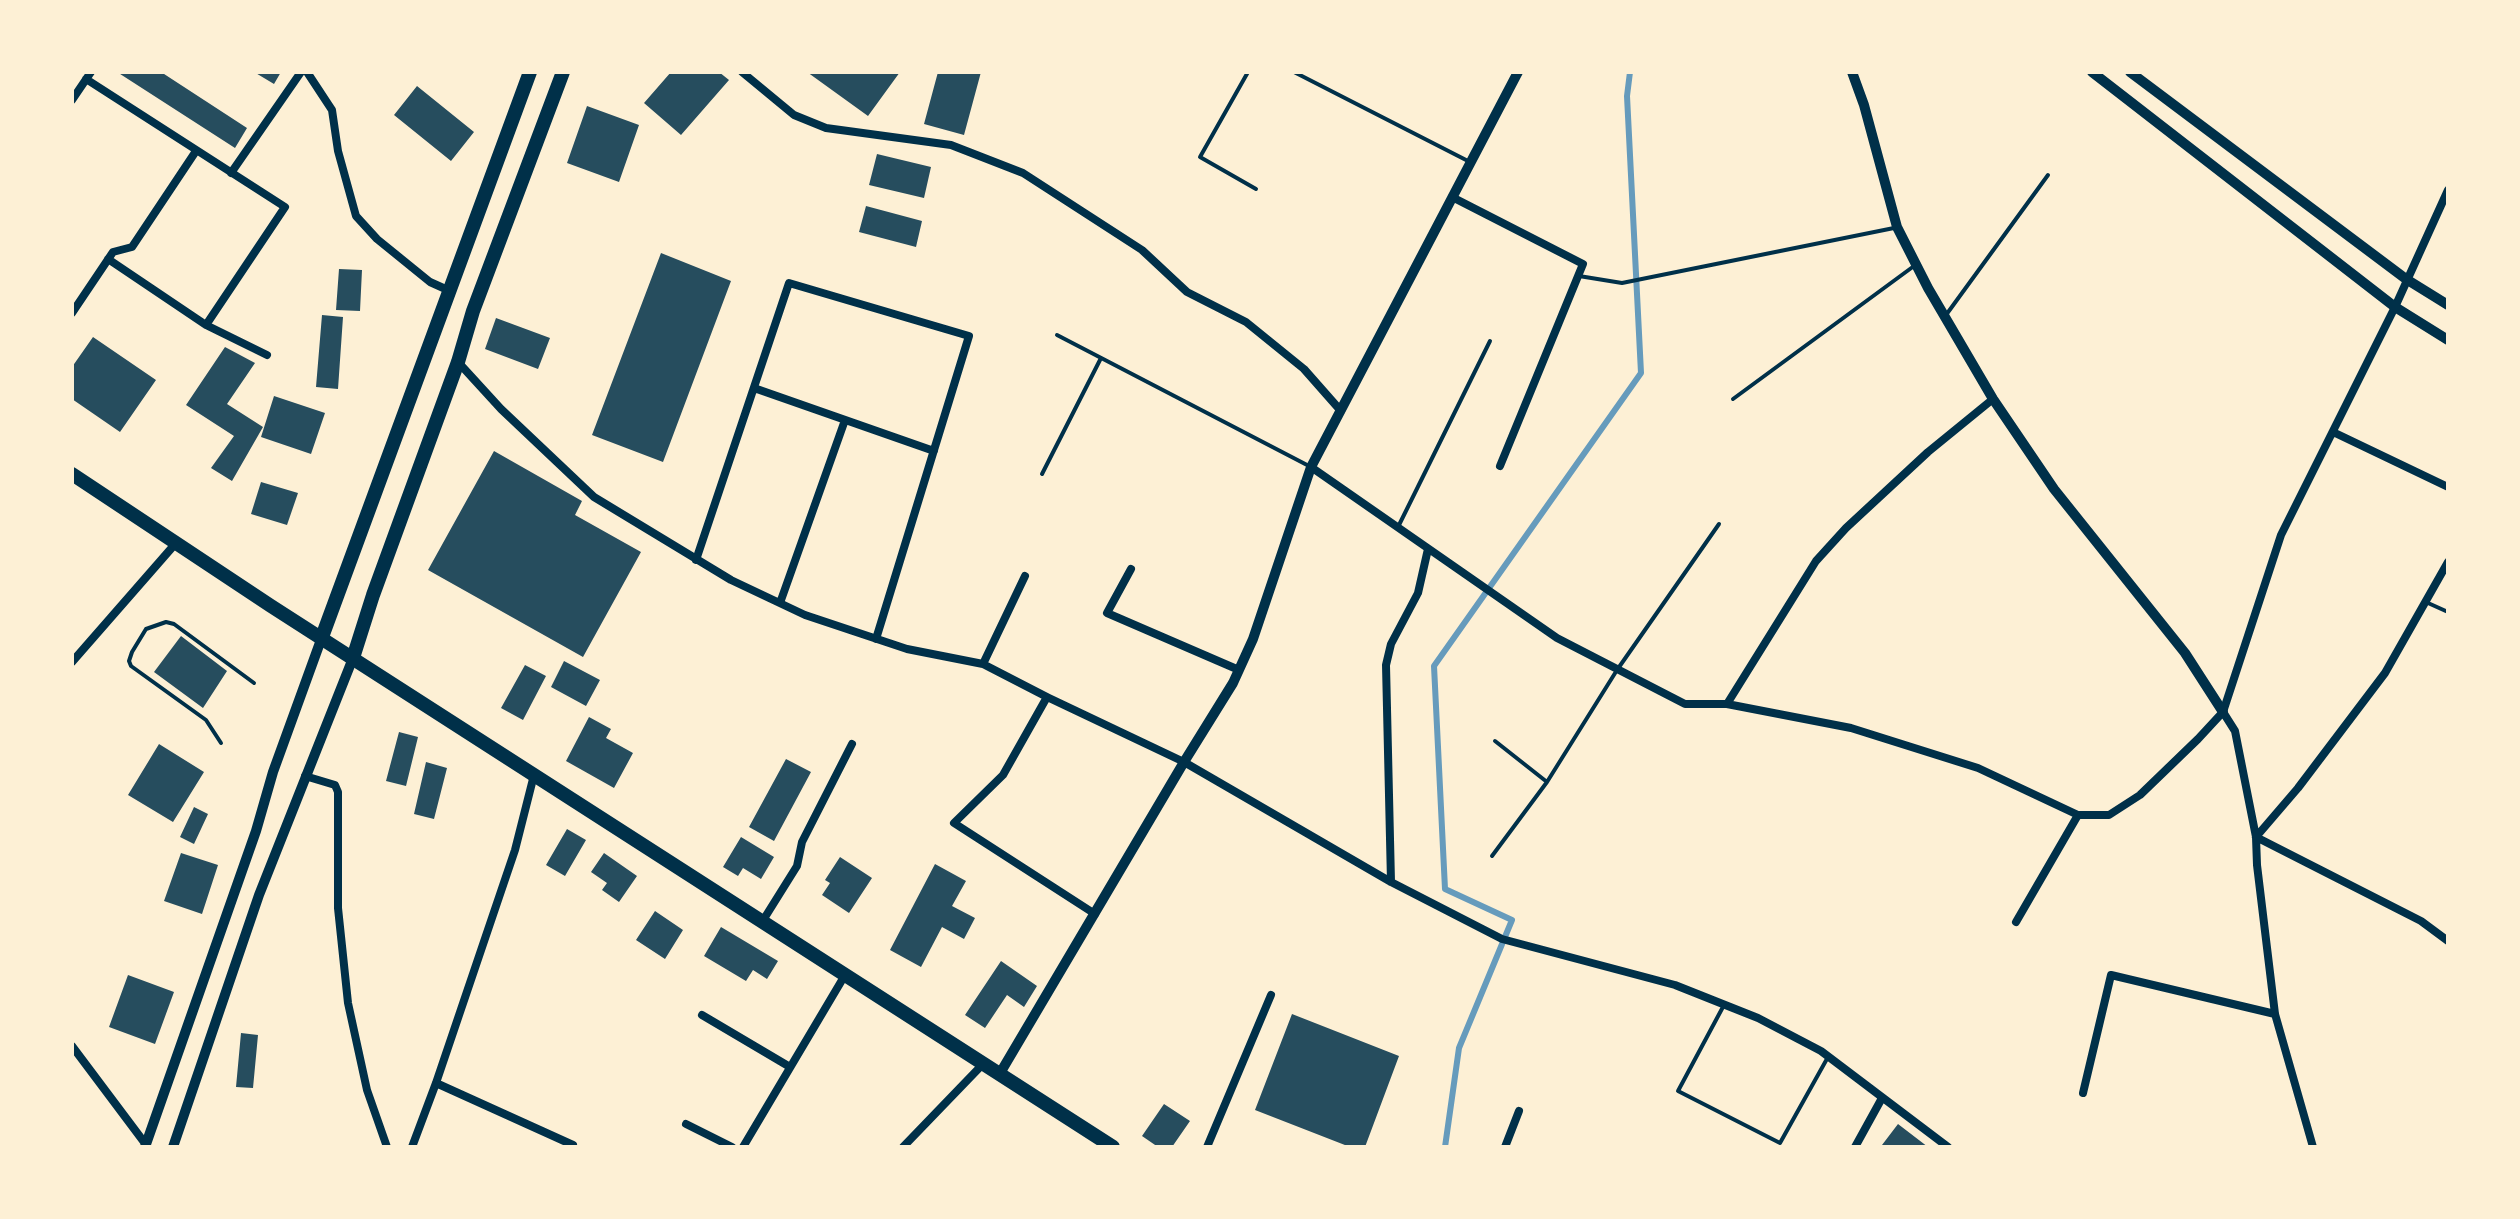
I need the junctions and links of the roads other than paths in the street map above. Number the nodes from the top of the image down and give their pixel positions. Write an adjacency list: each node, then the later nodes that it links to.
1 (301, 72): 16 (street)
2 (307, 72): 26 (street)
3 (530, 72): 26 (highway)
4 (563, 72): 38 (highway)
5 (742, 72): 42 (street)
6 (1248, 72): 18 (lane)
7 (1294, 72): 15 (lane)
8 (1518, 72): 15 (street)
9 (1852, 72): 21 (street)
10 (2092, 72): 29 (street)
11 (2130, 72): 25 (street)
12 (88, 76): 13 (street); 14 (street)
13 (72, 100)
14 (196, 151): 16 (street); 22 (street)
15 (1471, 162): 20 (street)
16 (231, 173): 32 (street)
17 (2048, 175): 31 (lane)
18 (1256, 189)
19 (2448, 190): 25 (street)
20 (1452, 197): 24 (street); 42 (street)
21 (1897, 227): 23 (street); 24 (lane)
22 (108, 259): 27 (street); 32 (street)
23 (1916, 265): 31 (street); 40 (lane)
24 (1579, 276): 46 (street)
25 (2406, 279): 28 (street); 29 (street)
26 (450, 291): 62 (highway)
27 (75, 300): 30 (street)
28 (2448, 305)
29 (2395, 307): 34 (street); 44 (street)
30 (72, 313)
31 (1945, 317): 41 (street)
32 (206, 325): 36 (street)
33 (1057, 335): 37 (lane)
34 (2448, 340)
35 (1490, 341): 52 (lane)
36 (267, 355)
37 (1101, 358): 47 (lane); 49 (lane)
38 (458, 362): 55 (street); 64 (highway)
39 (754, 388): 43 (street); 45 (street); 55 (street)
40 (1733, 399)
41 (1993, 399): 71 (street); 72 (street)
42 (1341, 411): 47 (street)
43 (845, 420): 45 (street); 60 (street)
44 (2333, 432): 50 (street); 72 (street)
45 (934, 451): 63 (street)
46 (1500, 466)
47 (1311, 467): 52 (street); 67 (street)
48 (72, 474): 53 (highway)
49 (1042, 474)
50 (2448, 487)
51 (1719, 524): 68 (lane)
52 (1398, 527): 54 (street)
53 (176, 543): 62 (highway); 65 (street)
54 (1428, 549): 68 (street); 83 (street)
55 (696, 560): 60 (street)
56 (2448, 562): 59 (street)
57 (1131, 569): 67 (street)
58 (1025, 576): 66 (street)
59 (2425, 602): 61 (lane); 81 (street)
60 (780, 603): 63 (street)
61 (2448, 612)
62 (322, 637): 64 (highway); 103 (street)
63 (876, 639): 66 (street)
64 (353, 658): 77 (highway); 78 (street)
65 (72, 662)
66 (983, 664): 70 (street)
67 (1239, 670): 76 (street)
68 (1617, 670): 71 (street); 79 (lane)
69 (254, 683): 74 (lane)
70 (1047, 697): 76 (street); 84 (street)
71 (1727, 704): 80 (street)
72 (2223, 712): 80 (street); 81 (street)
73 (1495, 741): 79 (lane)
74 (221, 743)
75 (852, 744): 85 (street)
76 (1184, 762): 83 (street); 84 (street)
77 (534, 774): 85 (highway); 98 (street)
78 (305, 776): 104 (street); 105 (street)
79 (1547, 782): 82 (lane)
80 (2078, 815): 86 (street)
81 (2256, 837): 87 (street); 91 (street)
82 (1492, 856)
83 (1391, 882): 90 (street)
84 (1095, 914): 97 (street)
85 (762, 922): 88 (highway)
86 (2016, 922)
87 (2448, 941)
88 (845, 975): 95 (highway); 96 (street)
89 (1271, 995): 112 (street)
90 (1724, 1005): 94 (street); 94 (lane)
91 (2275, 1014): 99 (street); 116 (street)
92 (702, 1015): 96 (street)
93 (72, 1046): 103 (street)
94 (1828, 1057): 100 (street)
95 (983, 1064): 97 (highway); 110 (street)
96 (790, 1067): 109 (street)
97 (999, 1075): 111 (highway)
98 (436, 1083): 106 (street); 107 (street)
99 (2083, 1093)
100 (1882, 1098): 114 (street); 115 (street)
101 (1519, 1111): 113 (street)
102 (686, 1124): 108 (street)
103 (146, 1146)
104 (173, 1147)
105 (387, 1147)
106 (412, 1147)
107 (572, 1147)
108 (732, 1147)
109 (743, 1147)
110 (903, 1147)
111 (1113, 1147)
112 (1207, 1147)
113 (1505, 1147)
114 (1855, 1147)
115 (1948, 1147)
116 (2313, 1147)

